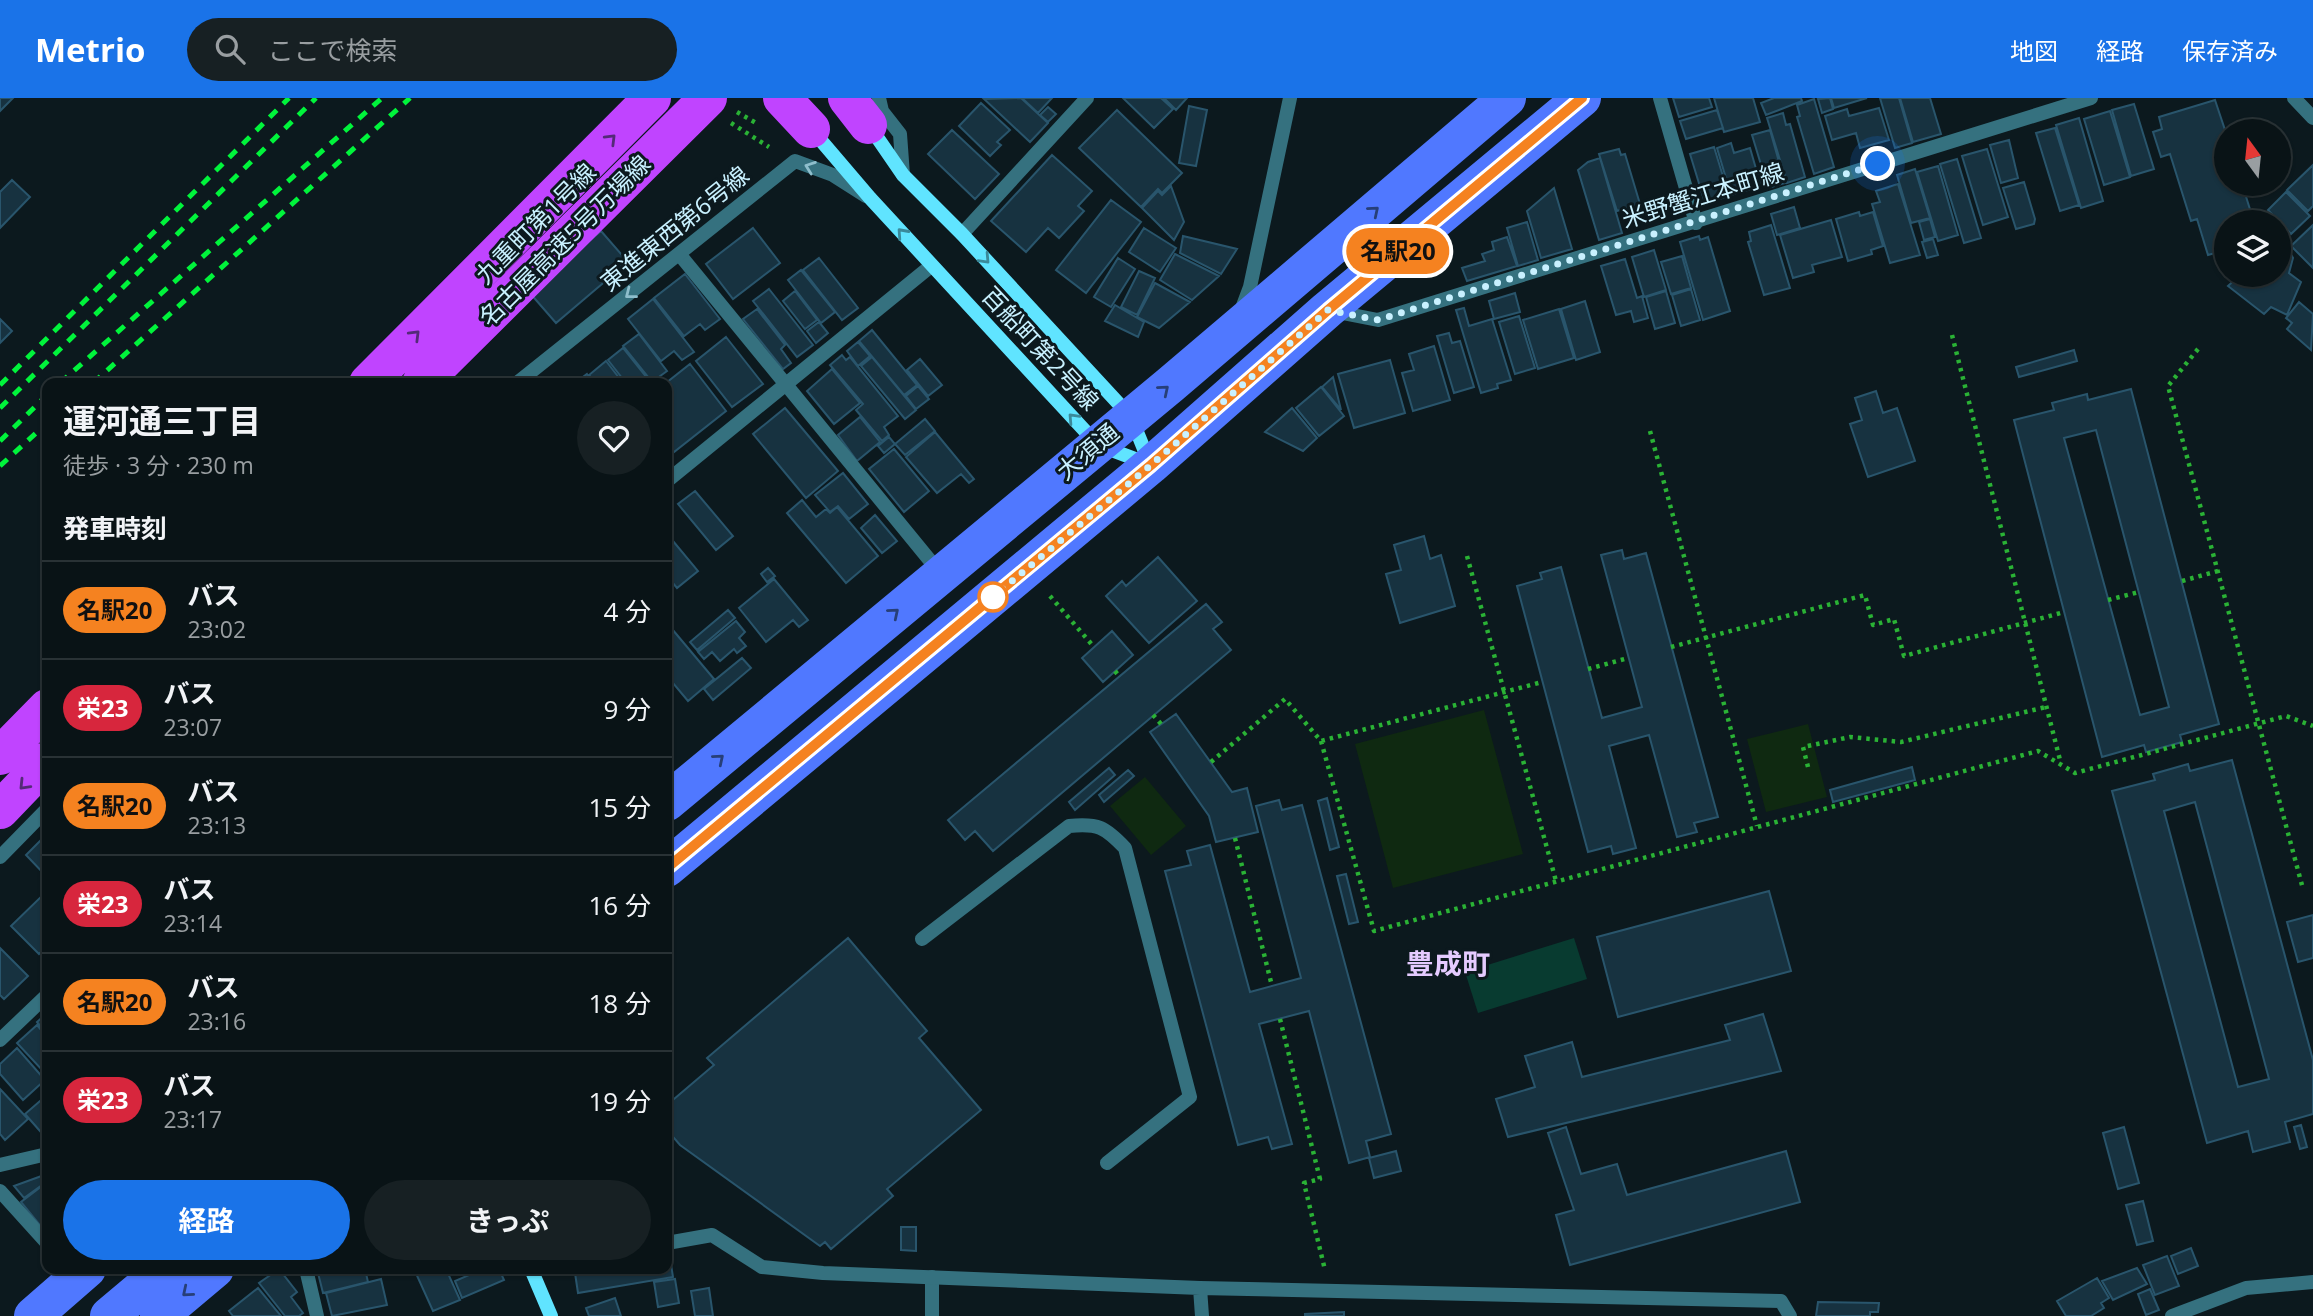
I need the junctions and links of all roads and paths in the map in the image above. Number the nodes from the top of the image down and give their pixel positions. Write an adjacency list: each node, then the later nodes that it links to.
1 (652, 98): 26 (highway, 名古屋高速5号万場線, one-way to 1)
2 (696, 98): 27 (street, 九重町第1号線)
3 (1087, 98): 19 (street)
4 (1290, 98): 23 (street)
5 (1507, 98): 23 (main road, 大須通, one-way to 5)
6 (1582, 98): 22 (main road, 大須通)
7 (1660, 98): 18 (street)
8 (2091, 98): 18 (street, 米野蟹江本町線)
9 (2294, 98): 13 (street)
10 (865, 107): 16 (street, 百船町第2号線); 16 (street)
11 (721, 108): 12 (path); 15 (path); 28 (highway, 名古屋高速5号万場線)
12 (772, 112): 14 (highway)
13 (2313, 118)
14 (811, 129): 17 (street, 百船町第2号線)
15 (769, 147)
16 (903, 175): 19 (street, 百船町第2号線)
17 (870, 198): 20 (street, 東進東西第6号線, one-way to 20); 21 (street, 百船町第2号線, one-way to 17)
18 (1696, 223): 22 (street, 米野蟹江本町線)
19 (962, 234): 31 (street, 百船町第2号線, one-way to 31)
20 (680, 255): 29 (street, 東進東西第6号線, one-way to 29); 30 (street)
21 (931, 265): 30 (street); 33 (street, 百船町第2号線, one-way to 21)
22 (1328, 310): 34 (main road, 大須通)
23 (1234, 331): 31 (main road, 大須通, one-way to 23)
24 (1952, 335): 44 (path)
25 (2198, 349): 37 (path)
26 (373, 378)
27 (413, 378)
28 (426, 378)
29 (523, 378)
30 (785, 384): 35 (street); 38 (street)
31 (1131, 417): 33 (main road, 大須通); 34 (street, 百船町第2号線)
32 (1650, 431): 45 (path)
33 (1098, 445): 34 (street, 百船町第2号線); 38 (main road, 大須通)
34 (1151, 465): 72 (main road, 大須通)
35 (672, 477)
36 (1467, 555): 53 (path)
37 (2218, 571): 39 (path); 57 (path)
38 (942, 574): 66 (main road, 大須通, one-way to 38)
39 (2182, 580)
40 (2139, 592): 42 (path)
41 (1050, 596): 46 (path)
42 (2108, 600)
43 (2064, 612): 44 (path)
44 (2025, 623): 45 (path); 54 (path)
45 (1706, 638): 47 (path); 69 (path)
46 (1094, 647)
47 (1671, 647)
48 (1628, 658): 49 (path)
49 (1588, 669)
50 (1115, 671): 51 (path)
51 (1119, 676)
52 (1542, 682): 53 (path)
53 (1504, 692): 60 (path); 73 (path)
54 (2046, 707): 63 (path); 64 (path)
55 (42, 713): 61 (highway)
56 (1153, 715): 58 (path)
57 (2259, 723): 59 (path); 63 (path); 74 (path)
58 (1161, 724)
59 (2313, 726)
60 (1321, 741): 62 (path); 73 (path)
61 (0, 757)
62 (1211, 762)
63 (2061, 764): 69 (path)
64 (1808, 767)
65 (42, 770): 68 (highway, one-way to 68)
66 (672, 798)
67 (42, 811): 68 (street)
68 (12, 821): 71 (street)
69 (1757, 827): 73 (path)
70 (1235, 838): 76 (path)
71 (0, 858)
72 (672, 864)
73 (1556, 881)
74 (2303, 889)
75 (922, 939): 81 (street)
76 (1272, 986)
77 (42, 1000): 79 (street)
78 (1280, 1019): 95 (path)
79 (0, 1040)
80 (42, 1155): 82 (street)
81 (1107, 1163)
82 (0, 1165)
83 (0, 1191): 84 (street)
84 (42, 1237)
85 (672, 1242): 92 (street)
86 (75, 1274): 96 (main road)
87 (128, 1274): 97 (main road)
88 (159, 1274): 98 (main road)
89 (209, 1274): 99 (main road, one-way to 99)
90 (307, 1274): 100 (street)
91 (533, 1274): 101 (street)
92 (932, 1277): 94 (street); 102 (street)
93 (2313, 1282): 105 (street)
94 (1200, 1288): 95 (street); 103 (street)
95 (1330, 1291): 104 (street)
96 (33, 1316)
97 (79, 1316)
98 (109, 1316)
99 (159, 1316)
100 (317, 1316)
101 (551, 1316)
102 (932, 1316)
103 (1202, 1316)
104 (1790, 1316)
105 (2172, 1316)

